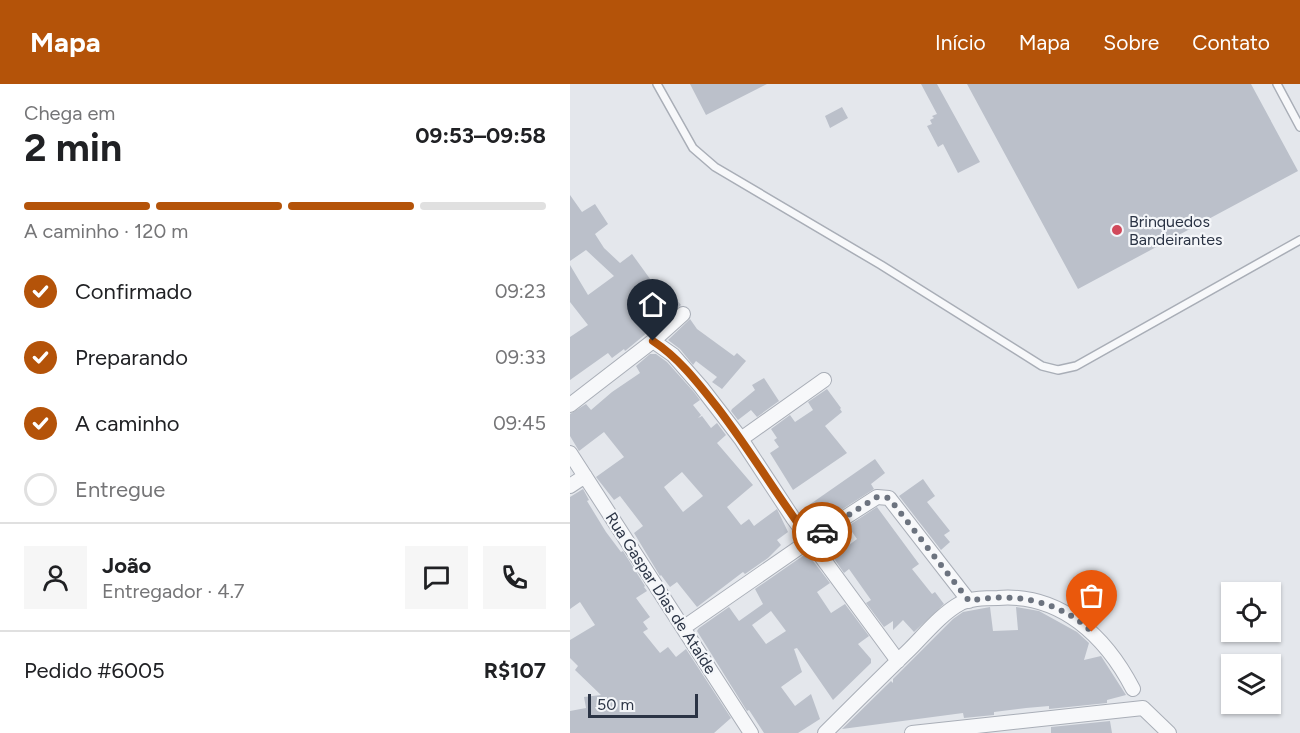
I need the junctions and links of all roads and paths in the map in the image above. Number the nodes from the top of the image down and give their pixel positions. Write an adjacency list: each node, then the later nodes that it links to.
1 (657, 84): 4 (lane)
2 (1277, 84): 3 (lane)
3 (1300, 127)
4 (1300, 240)
5 (684, 314): 6 (street)
6 (653, 341): 8 (street); 9 (street)
7 (824, 380): 9 (street)
8 (570, 405)
9 (741, 439): 13 (street)
10 (570, 453): 11 (street, Rua Gaspar Dias de Ataíde)
11 (585, 476): 12 (street); 15 (street, Rua Gaspar Dias de Ataíde)
12 (570, 486)
13 (810, 540): 14 (street); 15 (street); 16 (street)
14 (969, 601): 16 (street); 17 (street)
15 (683, 628): 19 (street, Rua Gaspar Dias de Ataíde)
16 (897, 661): 20 (street)
17 (1134, 689)
18 (1024, 727): 21 (street); 22 (street)
19 (751, 733)
20 (825, 733)
21 (912, 733)
22 (1169, 733)

